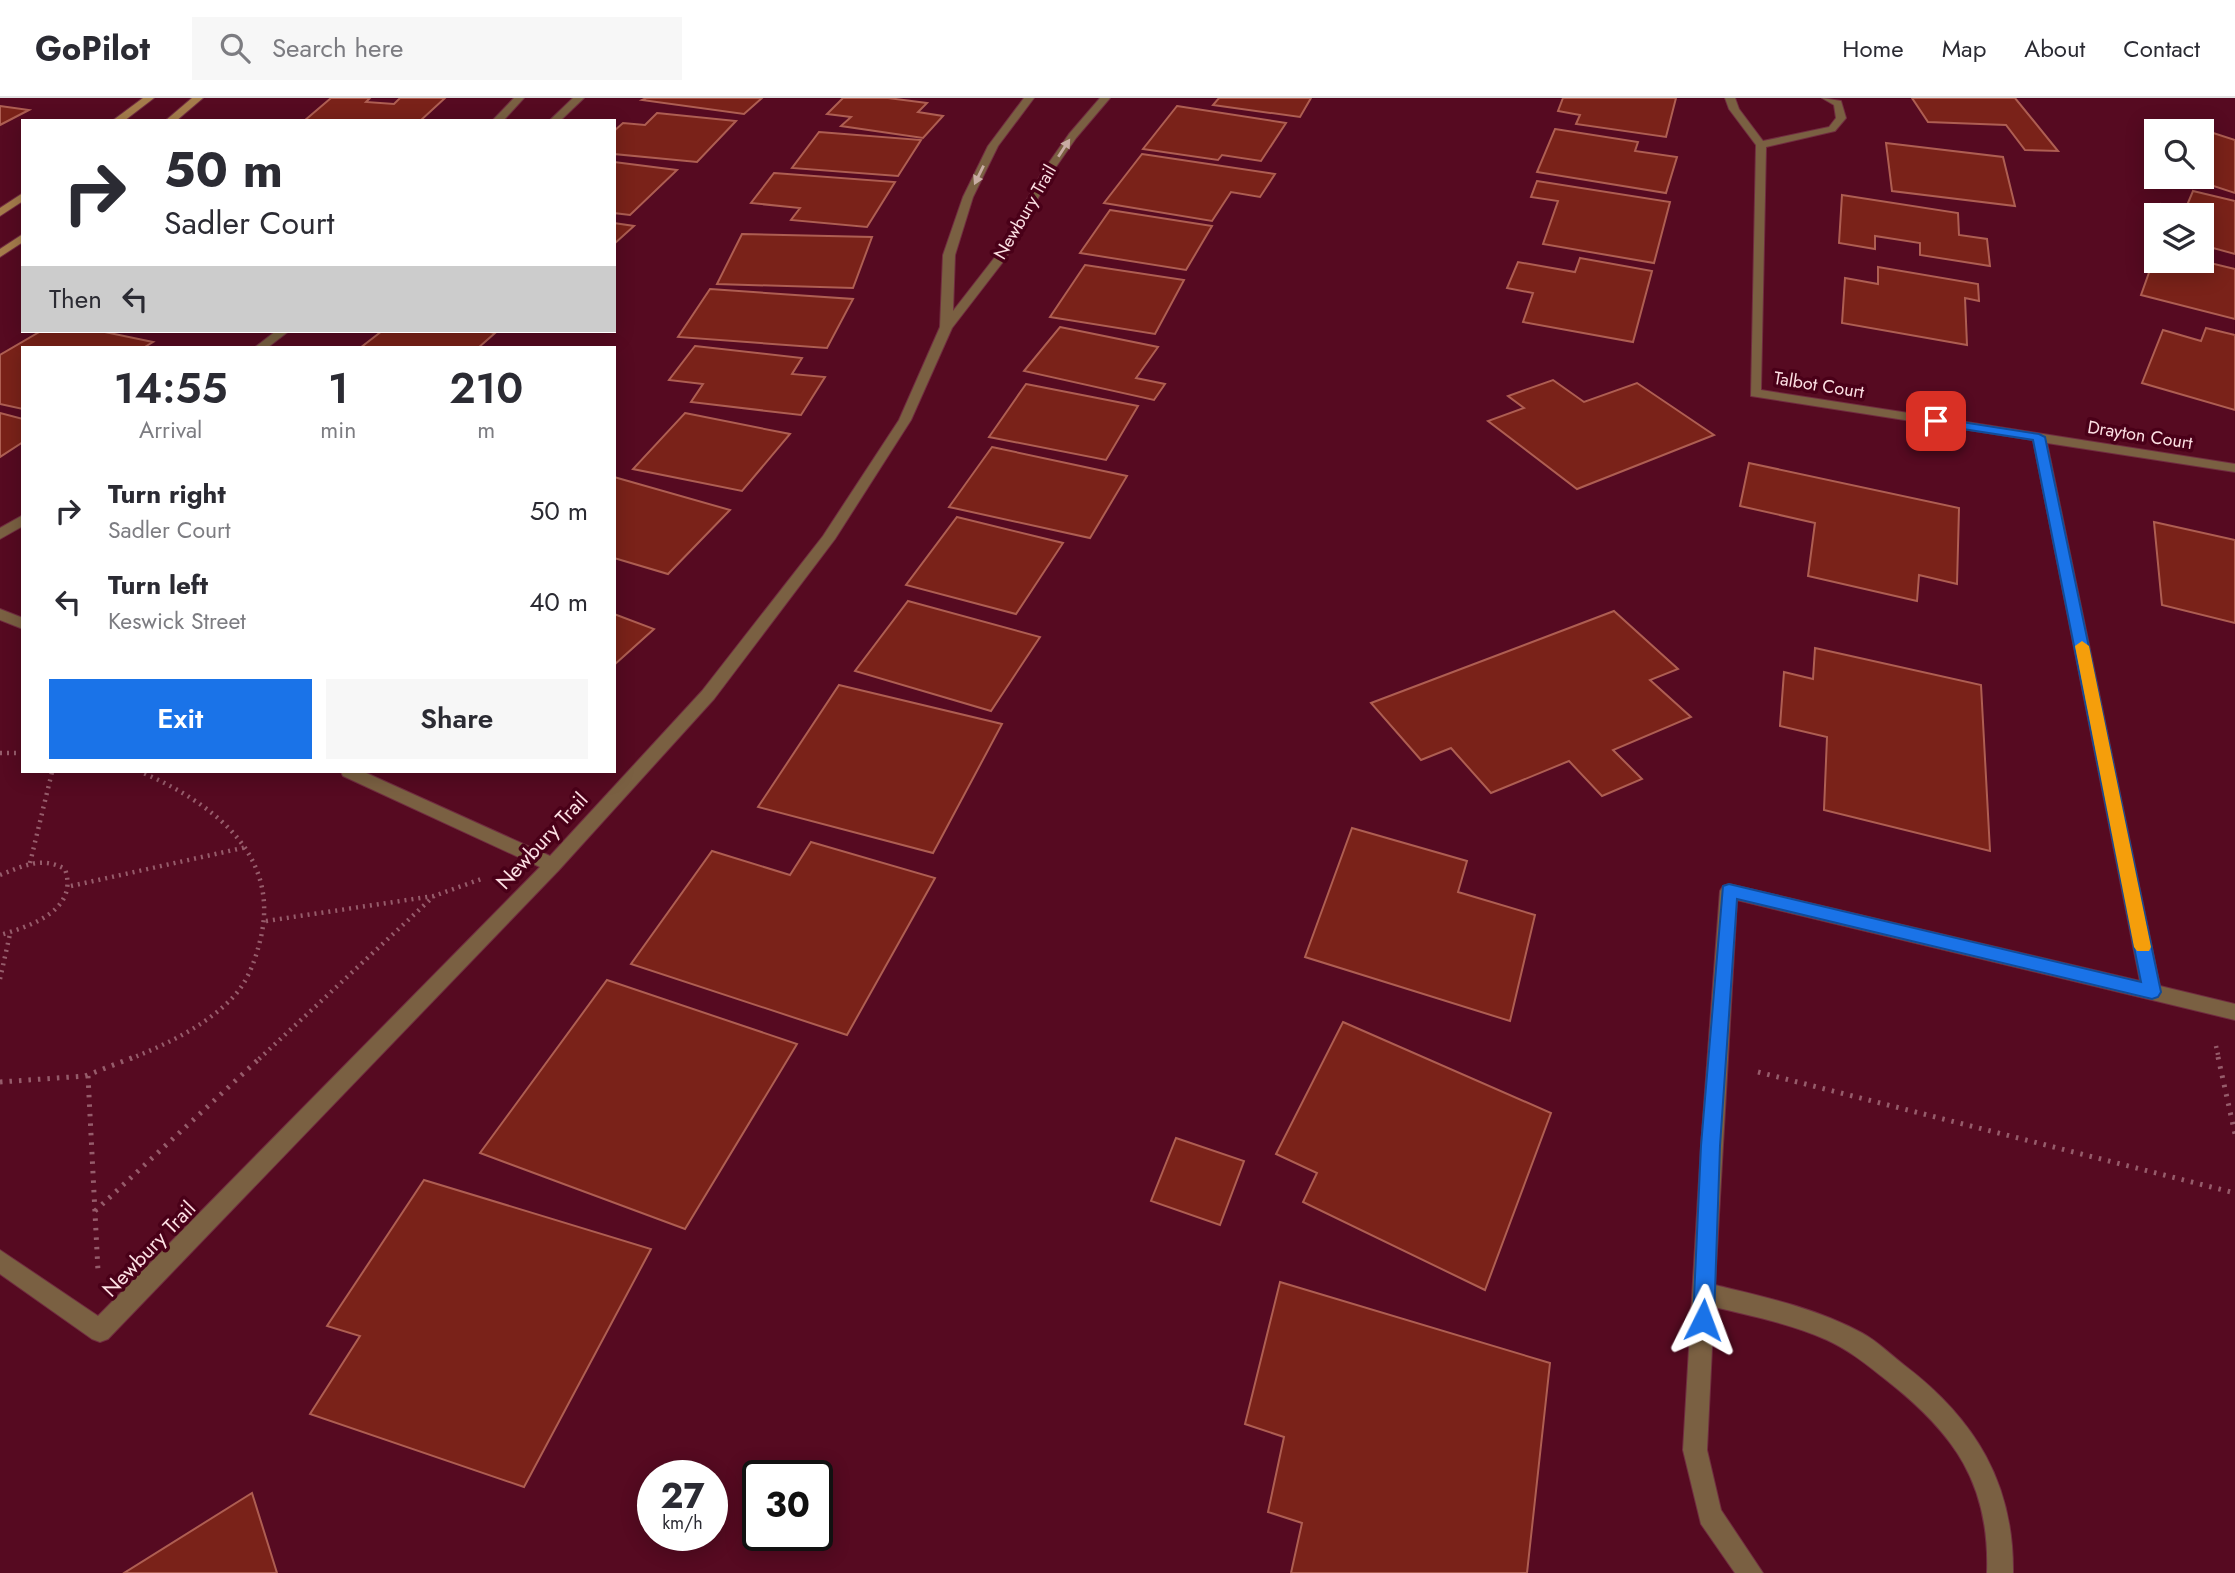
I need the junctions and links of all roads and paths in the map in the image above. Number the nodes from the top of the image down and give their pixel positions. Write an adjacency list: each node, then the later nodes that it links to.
1 (149, 98): 9 (street)
2 (198, 98): 10 (street)
3 (519, 98): 11 (street)
4 (579, 98): 12 (street)
5 (1029, 98): 18 (street, Newbury Trail, one-way to 18)
6 (1105, 98): 18 (street, Newbury Trail, one-way to 6)
7 (1730, 98): 13 (street)
8 (1827, 98): 13 (street)
9 (120, 119)
10 (172, 119)
11 (499, 119)
12 (556, 119)
13 (1761, 145): 21 (street, Talbot Court)
14 (21, 197): 15 (street)
15 (0, 213)
16 (21, 238): 17 (street)
17 (0, 254)
18 (946, 327): 33 (street, Newbury Trail)
19 (280, 333): 20 (street)
20 (263, 346)
21 (2039, 437): 22 (street, Drayton Court); 42 (street)
22 (2235, 468)
23 (21, 520): 24 (street)
24 (0, 534)
25 (0, 614): 26 (street)
26 (21, 623)
27 (0, 753): 28 (path)
28 (21, 753)
29 (52, 773): 34 (path)
30 (144, 773): 32 (path)
31 (351, 773): 33 (street)
32 (247, 847): 36 (path); 38 (path)
33 (546, 862): 37 (path); 53 (street, Newbury Trail)
34 (30, 863): 35 (path); 36 (path)
35 (0, 874)
36 (71, 886): 39 (path)
37 (434, 896): 38 (path); 50 (path)
38 (266, 921): 46 (path)
39 (10, 934): 40 (path); 41 (path)
40 (0, 936)
41 (0, 979)
42 (2152, 992): 43 (street); 45 (street)
43 (2207, 1005): 44 (street); 48 (path)
44 (2235, 1012)
45 (1717, 1061): 49 (path); 52 (street)
46 (88, 1076): 47 (path); 50 (path)
47 (0, 1082)
48 (2235, 1134)
49 (2235, 1193)
50 (95, 1211): 53 (path)
51 (0, 1261): 53 (street)
52 (1705, 1294): 54 (street); 55 (street)
53 (100, 1331)
54 (1750, 1573)
55 (2000, 1573)

